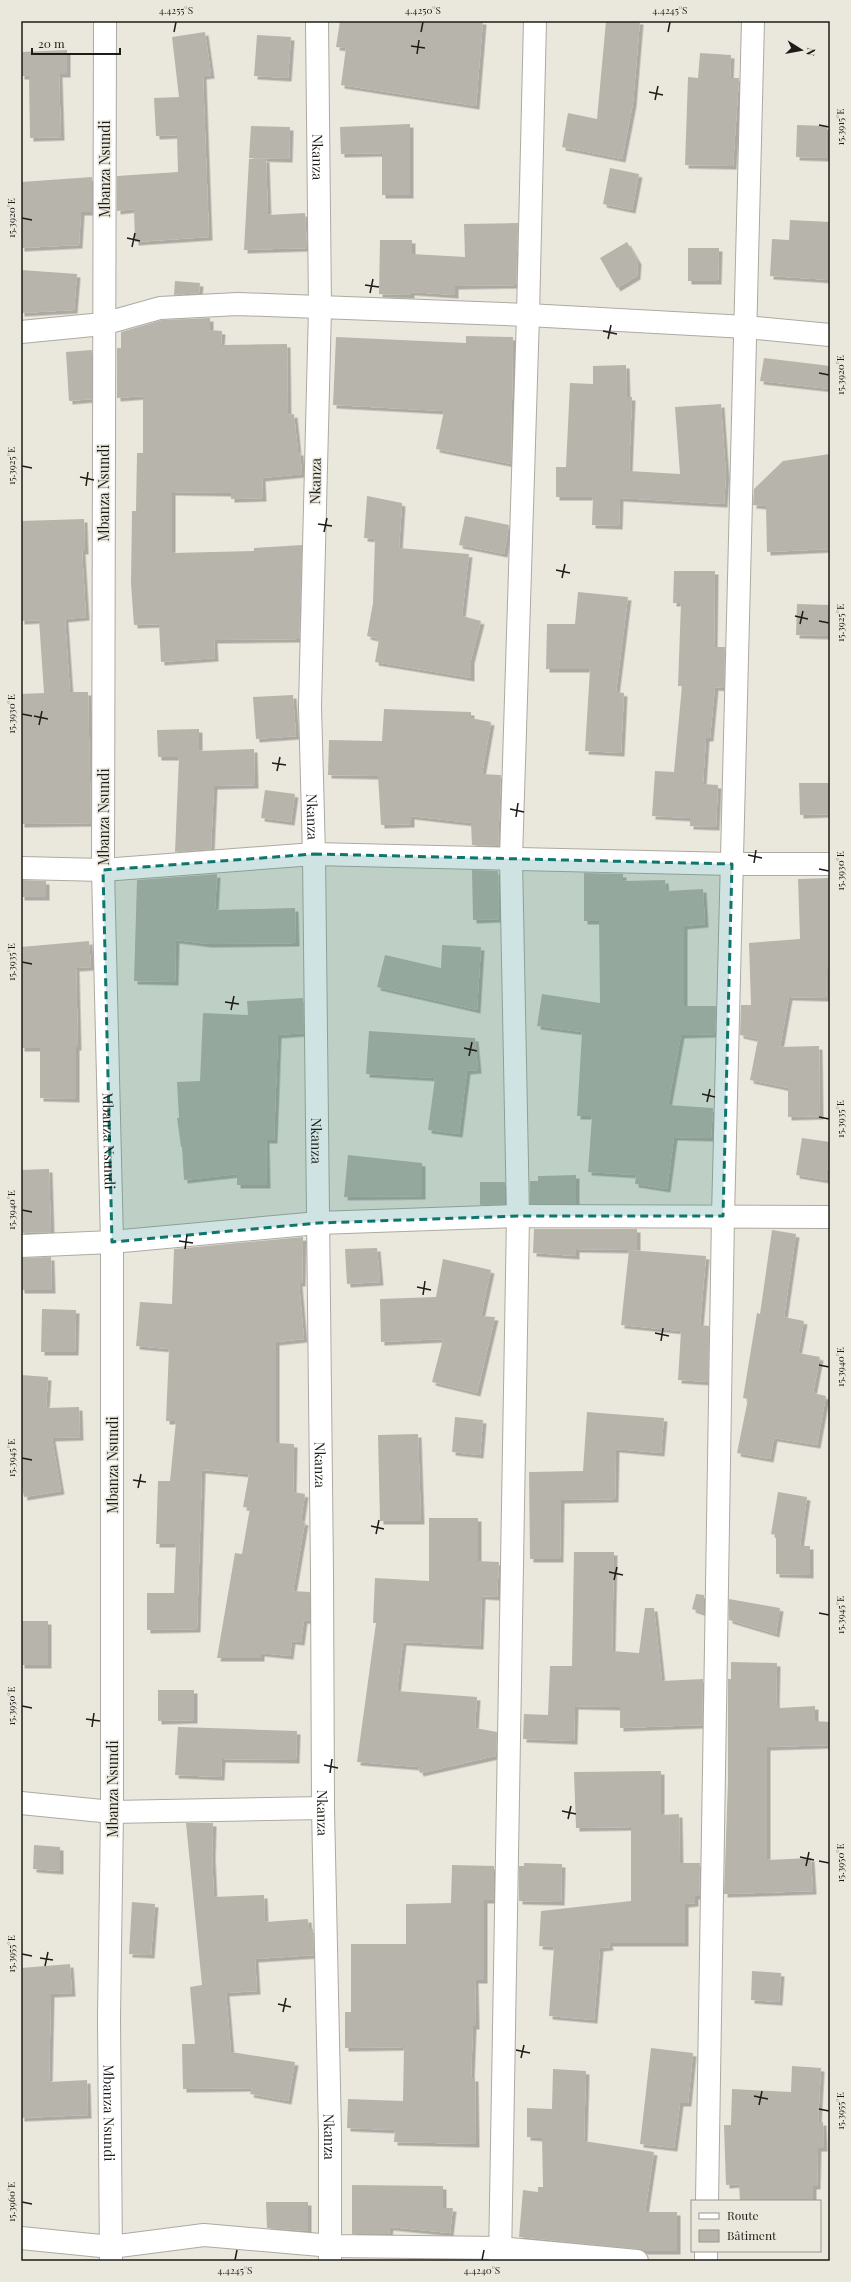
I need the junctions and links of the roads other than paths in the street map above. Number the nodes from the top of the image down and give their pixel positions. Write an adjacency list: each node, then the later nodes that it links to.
1 (105, 21): 7 (street, Mbanza Nsundi)
2 (317, 21): 5 (street, Nkanza)
3 (535, 21): 6 (street)
4 (753, 21): 8 (street)
5 (320, 308): 6 (street); 7 (street); 11 (street, Nkanza)
6 (528, 315): 8 (street); 12 (street)
7 (103, 324): 9 (street); 16 (street, Mbanza Nsundi)
8 (746, 327): 10 (street); 13 (street)
9 (21, 332)
10 (830, 335)
11 (314, 854): 12 (street); 16 (street); 20 (street, Nkanza)
12 (511, 858): 13 (street); 17 (street)
13 (732, 864): 14 (street); 18 (street)
14 (830, 864)
15 (21, 868): 16 (street)
16 (103, 870): 21 (street, Mbanza Nsundi)
17 (518, 1216): 18 (street); 20 (street); 30 (street)
18 (723, 1216): 19 (street); 26 (street)
19 (830, 1217)
20 (318, 1222): 21 (street); 24 (street, Nkanza)
21 (112, 1242): 22 (street); 25 (street, Mbanza Nsundi)
22 (21, 1246)
23 (21, 1803): 25 (street)
24 (323, 1808): 25 (street); 29 (street, Nkanza)
25 (112, 1812): 28 (street, Mbanza Nsundi)
26 (707, 2200)
27 (21, 2238): 28 (street)
28 (111, 2254): 29 (street)
29 (331, 2254): 30 (street)
30 (500, 2254): 31 (street)
31 (637, 2261)

